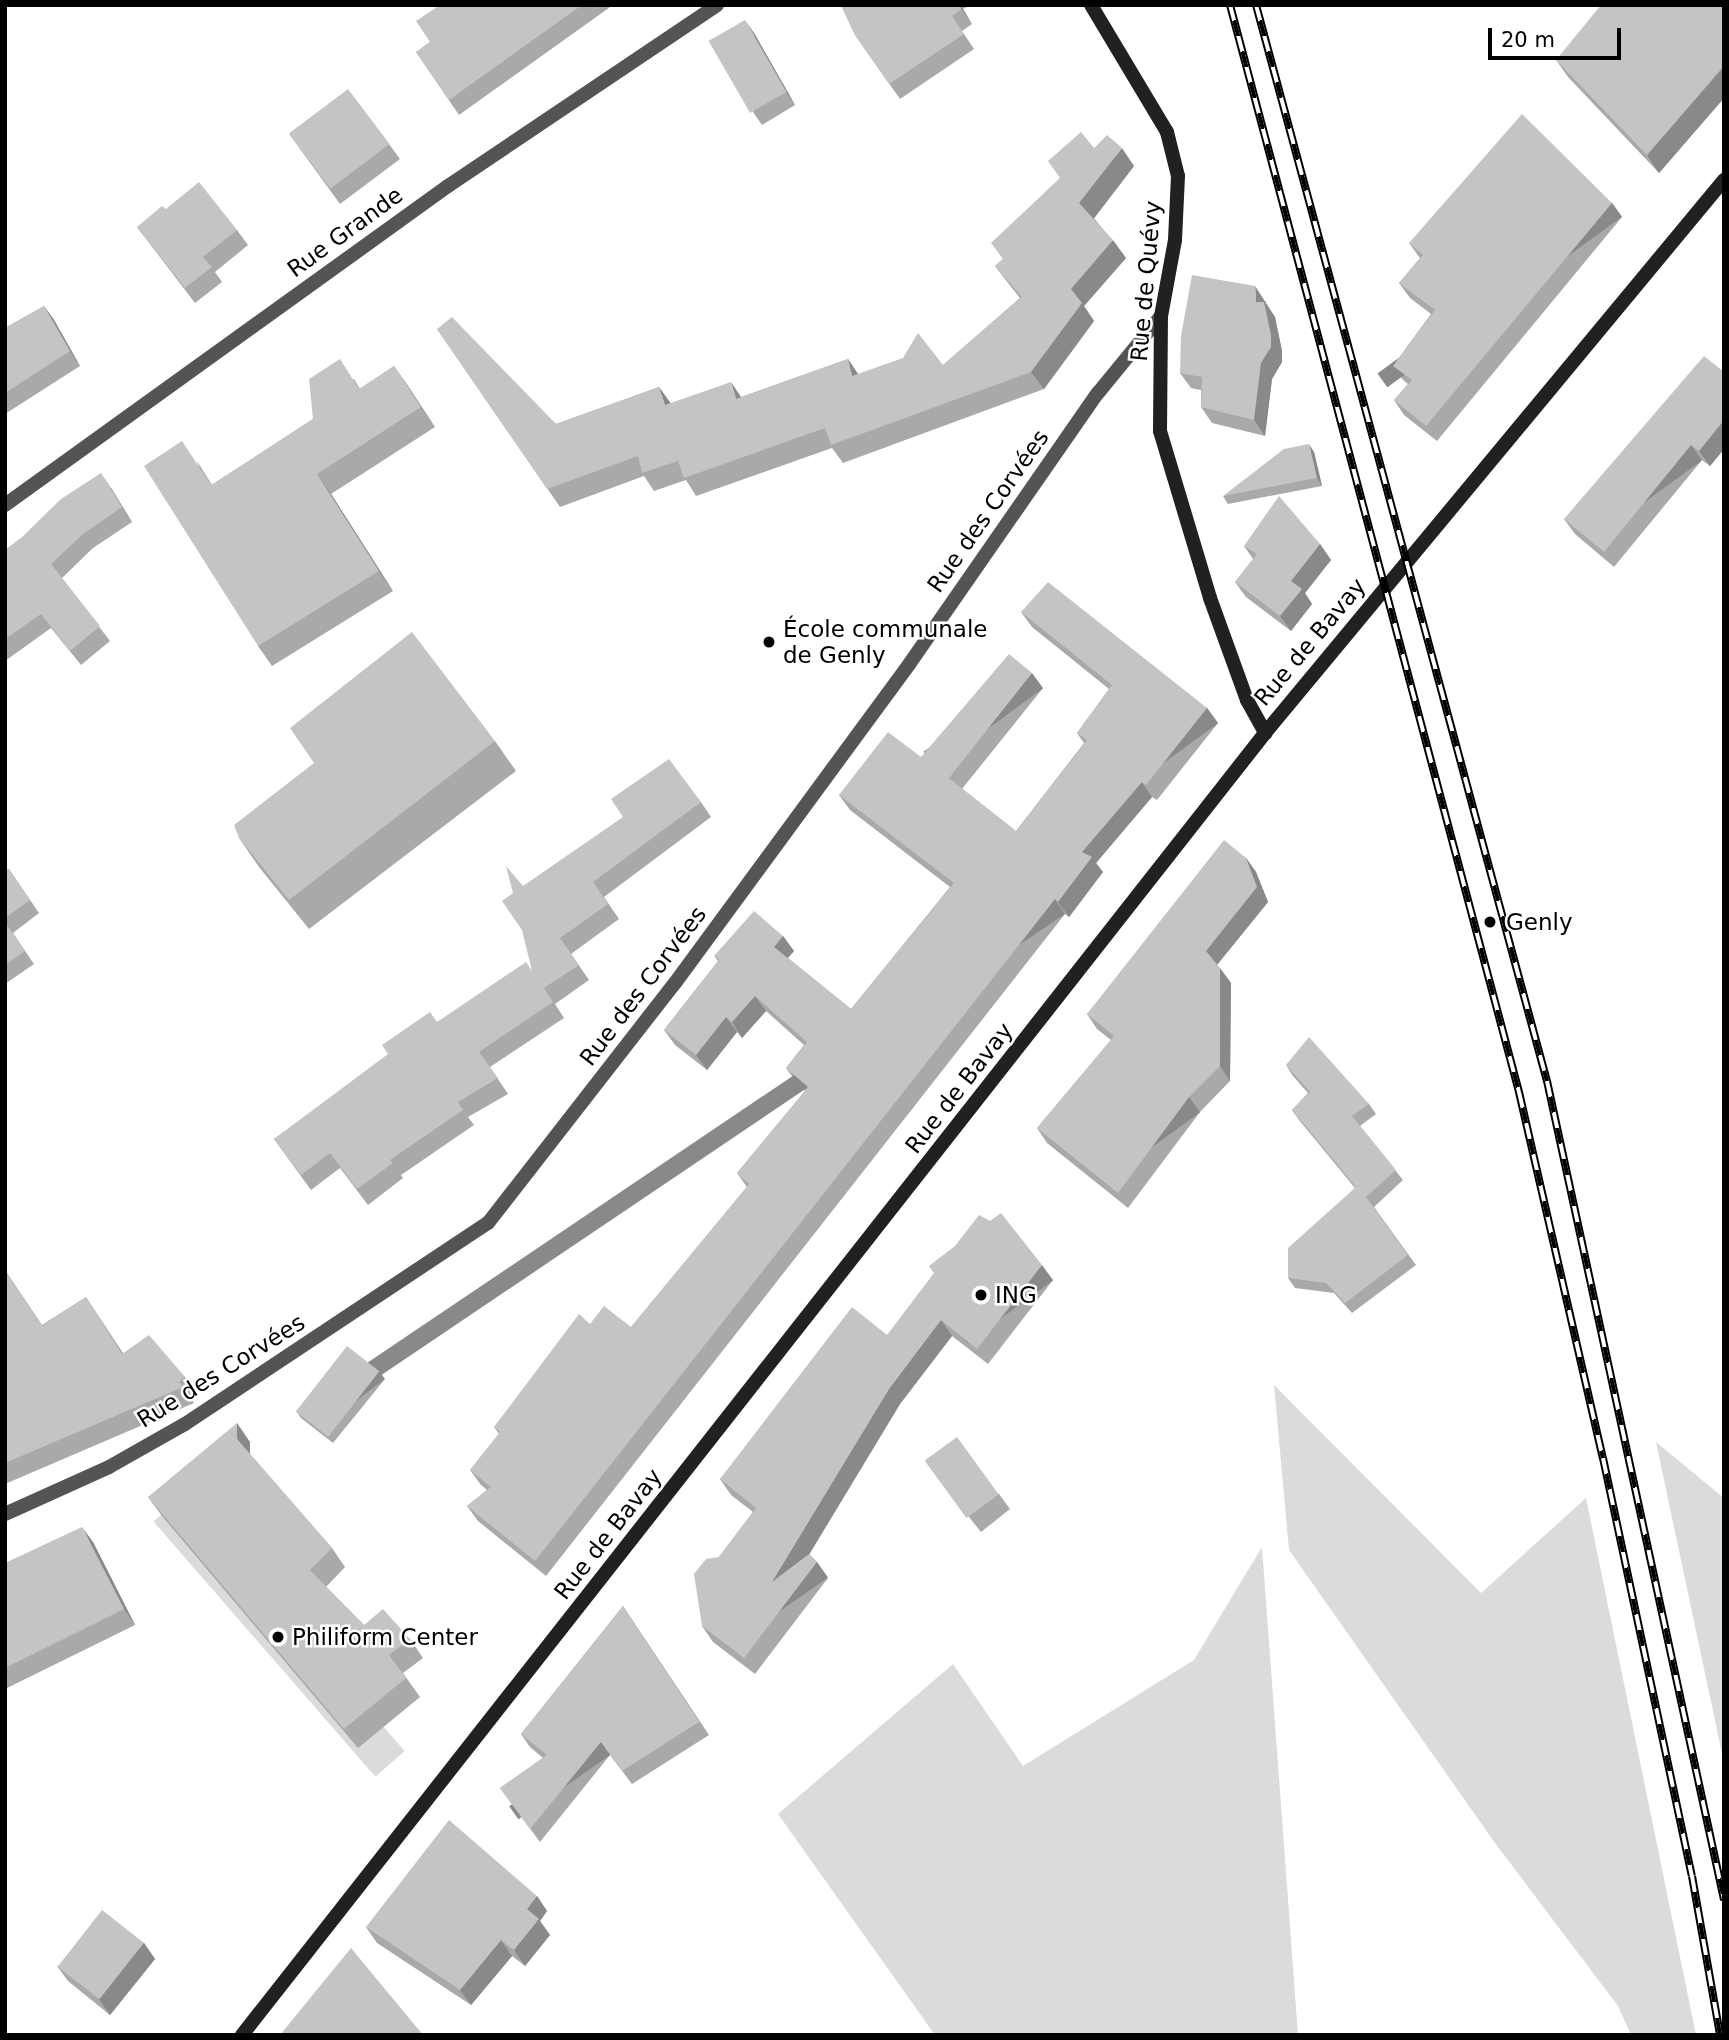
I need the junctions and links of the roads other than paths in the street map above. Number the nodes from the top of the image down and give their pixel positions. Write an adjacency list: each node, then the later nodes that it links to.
1 (717, 5): 5 (street, Rue Grande)
2 (1091, 5): 4 (main road, Rue de Quévy)
3 (1724, 180): 6 (main road, Rue de Bavay)
4 (1161, 316): 6 (main road, Rue de Quévy); 7 (street, Rue des Corvées)
5 (5, 505)
6 (1265, 733): 8 (main road, Rue de Bavay)
7 (5, 1514)
8 (242, 2035)

